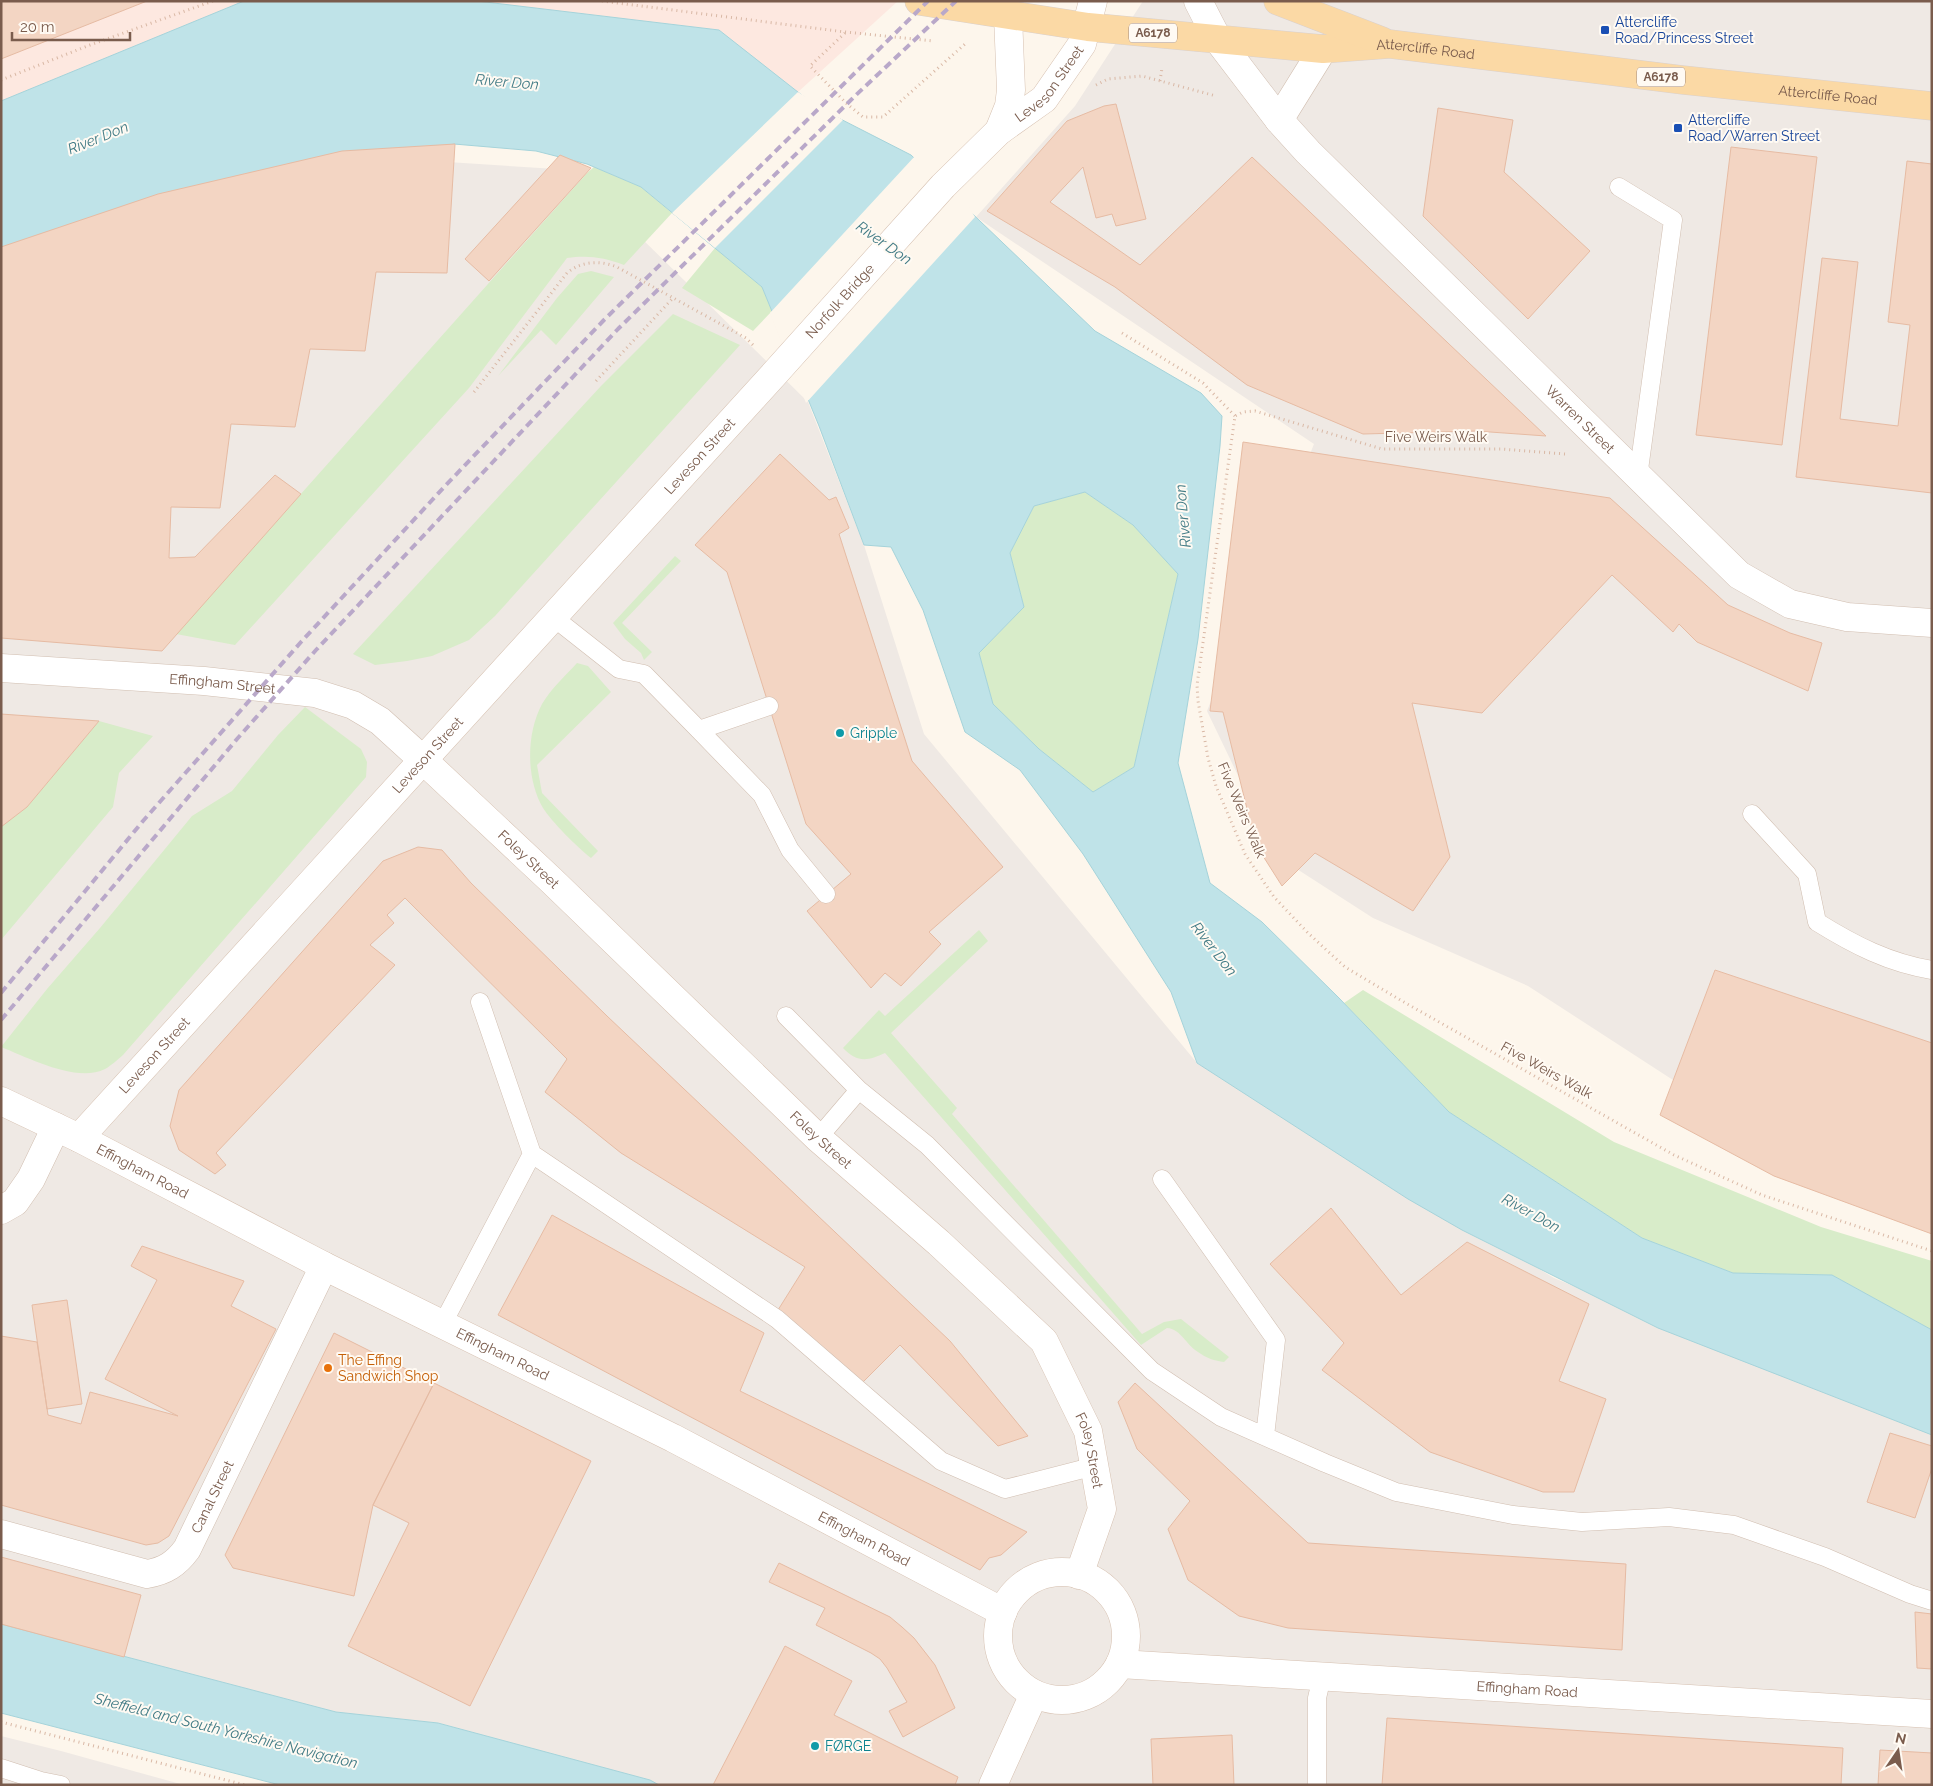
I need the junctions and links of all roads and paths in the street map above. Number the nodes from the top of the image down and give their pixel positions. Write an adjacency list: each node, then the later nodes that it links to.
1 (213, 1): 15 (path)
2 (602, 1): 8 (path)
3 (919, 1): 7 (main road, Attercliffe Road / A6178)
4 (1198, 1): 9 (main road, Warren Street)
5 (1278, 1): 12 (main road, A6178)
6 (1090, 14): 7 (main road, Attercliffe Road / A6178); 9 (main road, Attercliffe Road / A6178); 14 (main road, Leveson Street)
7 (1008, 16): 19 (main road, Leveson Street)
8 (845, 32): 10 (path); 11 (path)
9 (1218, 40): 13 (main road, Attercliffe Road / A6178); 18 (main road, Warren Street)
10 (938, 41)
11 (957, 43)
12 (1390, 44): 13 (main road, Attercliffe Road / A6178); 17 (main road, Attercliffe Road / A6178)
13 (1323, 49): 18 (main road)
14 (1060, 77): 16 (path); 19 (main road, Leveson Street)
15 (1, 80)
16 (1217, 96)
17 (1932, 106)
18 (1279, 120): 28 (main road, Warren Street)
19 (999, 131): 20 (main road, Leveson Street)
20 (943, 186): 24 (main road, Norfolk Bridge)
21 (1619, 187): 29 (lane)
22 (673, 298): 24 (path); 25 (path); 26 (path)
23 (1122, 333): 27 (path)
24 (776, 372): 30 (main road, Leveson Street)
25 (596, 381)
26 (474, 392)
27 (1235, 416): 28 (path, Five Weirs Walk); 48 (path, Five Weirs Walk)
28 (1603, 442): 29 (main road, Warren Street)
29 (1638, 478): 31 (main road, Warren Street)
30 (554, 616): 34 (lane); 35 (main road, Leveson Street)
31 (1932, 623)
32 (1, 668): 35 (main road, Effingham Street)
33 (769, 706): 34 (lane)
34 (699, 730): 37 (lane)
35 (423, 760): 43 (main road, Leveson Street); 44 (main road, Foley Street)
36 (1752, 814): 38 (lane)
37 (826, 894)
38 (1932, 970)
39 (480, 1002): 45 (lane)
40 (786, 1016): 41 (lane)
41 (859, 1090): 44 (lane); 51 (lane)
42 (1, 1101): 43 (main road, Effingham Road)
43 (67, 1133): 47 (main road, Leveson Street); 49 (main road, Effingham Road)
44 (818, 1138): 52 (main road, Foley Street)
45 (532, 1154): 50 (lane); 52 (lane)
46 (1162, 1179): 51 (lane)
47 (1, 1210)
48 (1932, 1251)
49 (324, 1266): 50 (main road, Effingham Road); 53 (main road, Canal Street)
50 (442, 1325): 56 (main road, Effingham Road)
51 (1265, 1436): 55 (lane)
52 (1095, 1466): 54 (main road, Foley Street)
53 (1, 1534)
54 (1079, 1575): 56 (main road); 57 (main road)
55 (1932, 1601)
56 (1003, 1612): 59 (main road)
57 (1120, 1664): 58 (main road, Effingham Road); 59 (main road)
58 (1322, 1677): 60 (main road, Effingham Road); 67 (lane)
59 (1034, 1694): 66 (main road)
60 (1932, 1714)
61 (1, 1722): 65 (path)
62 (1, 1768): 63 (lane)
63 (35, 1783): 64 (lane)
64 (62, 1785)
65 (245, 1785)
66 (993, 1785)
67 (1318, 1785)

